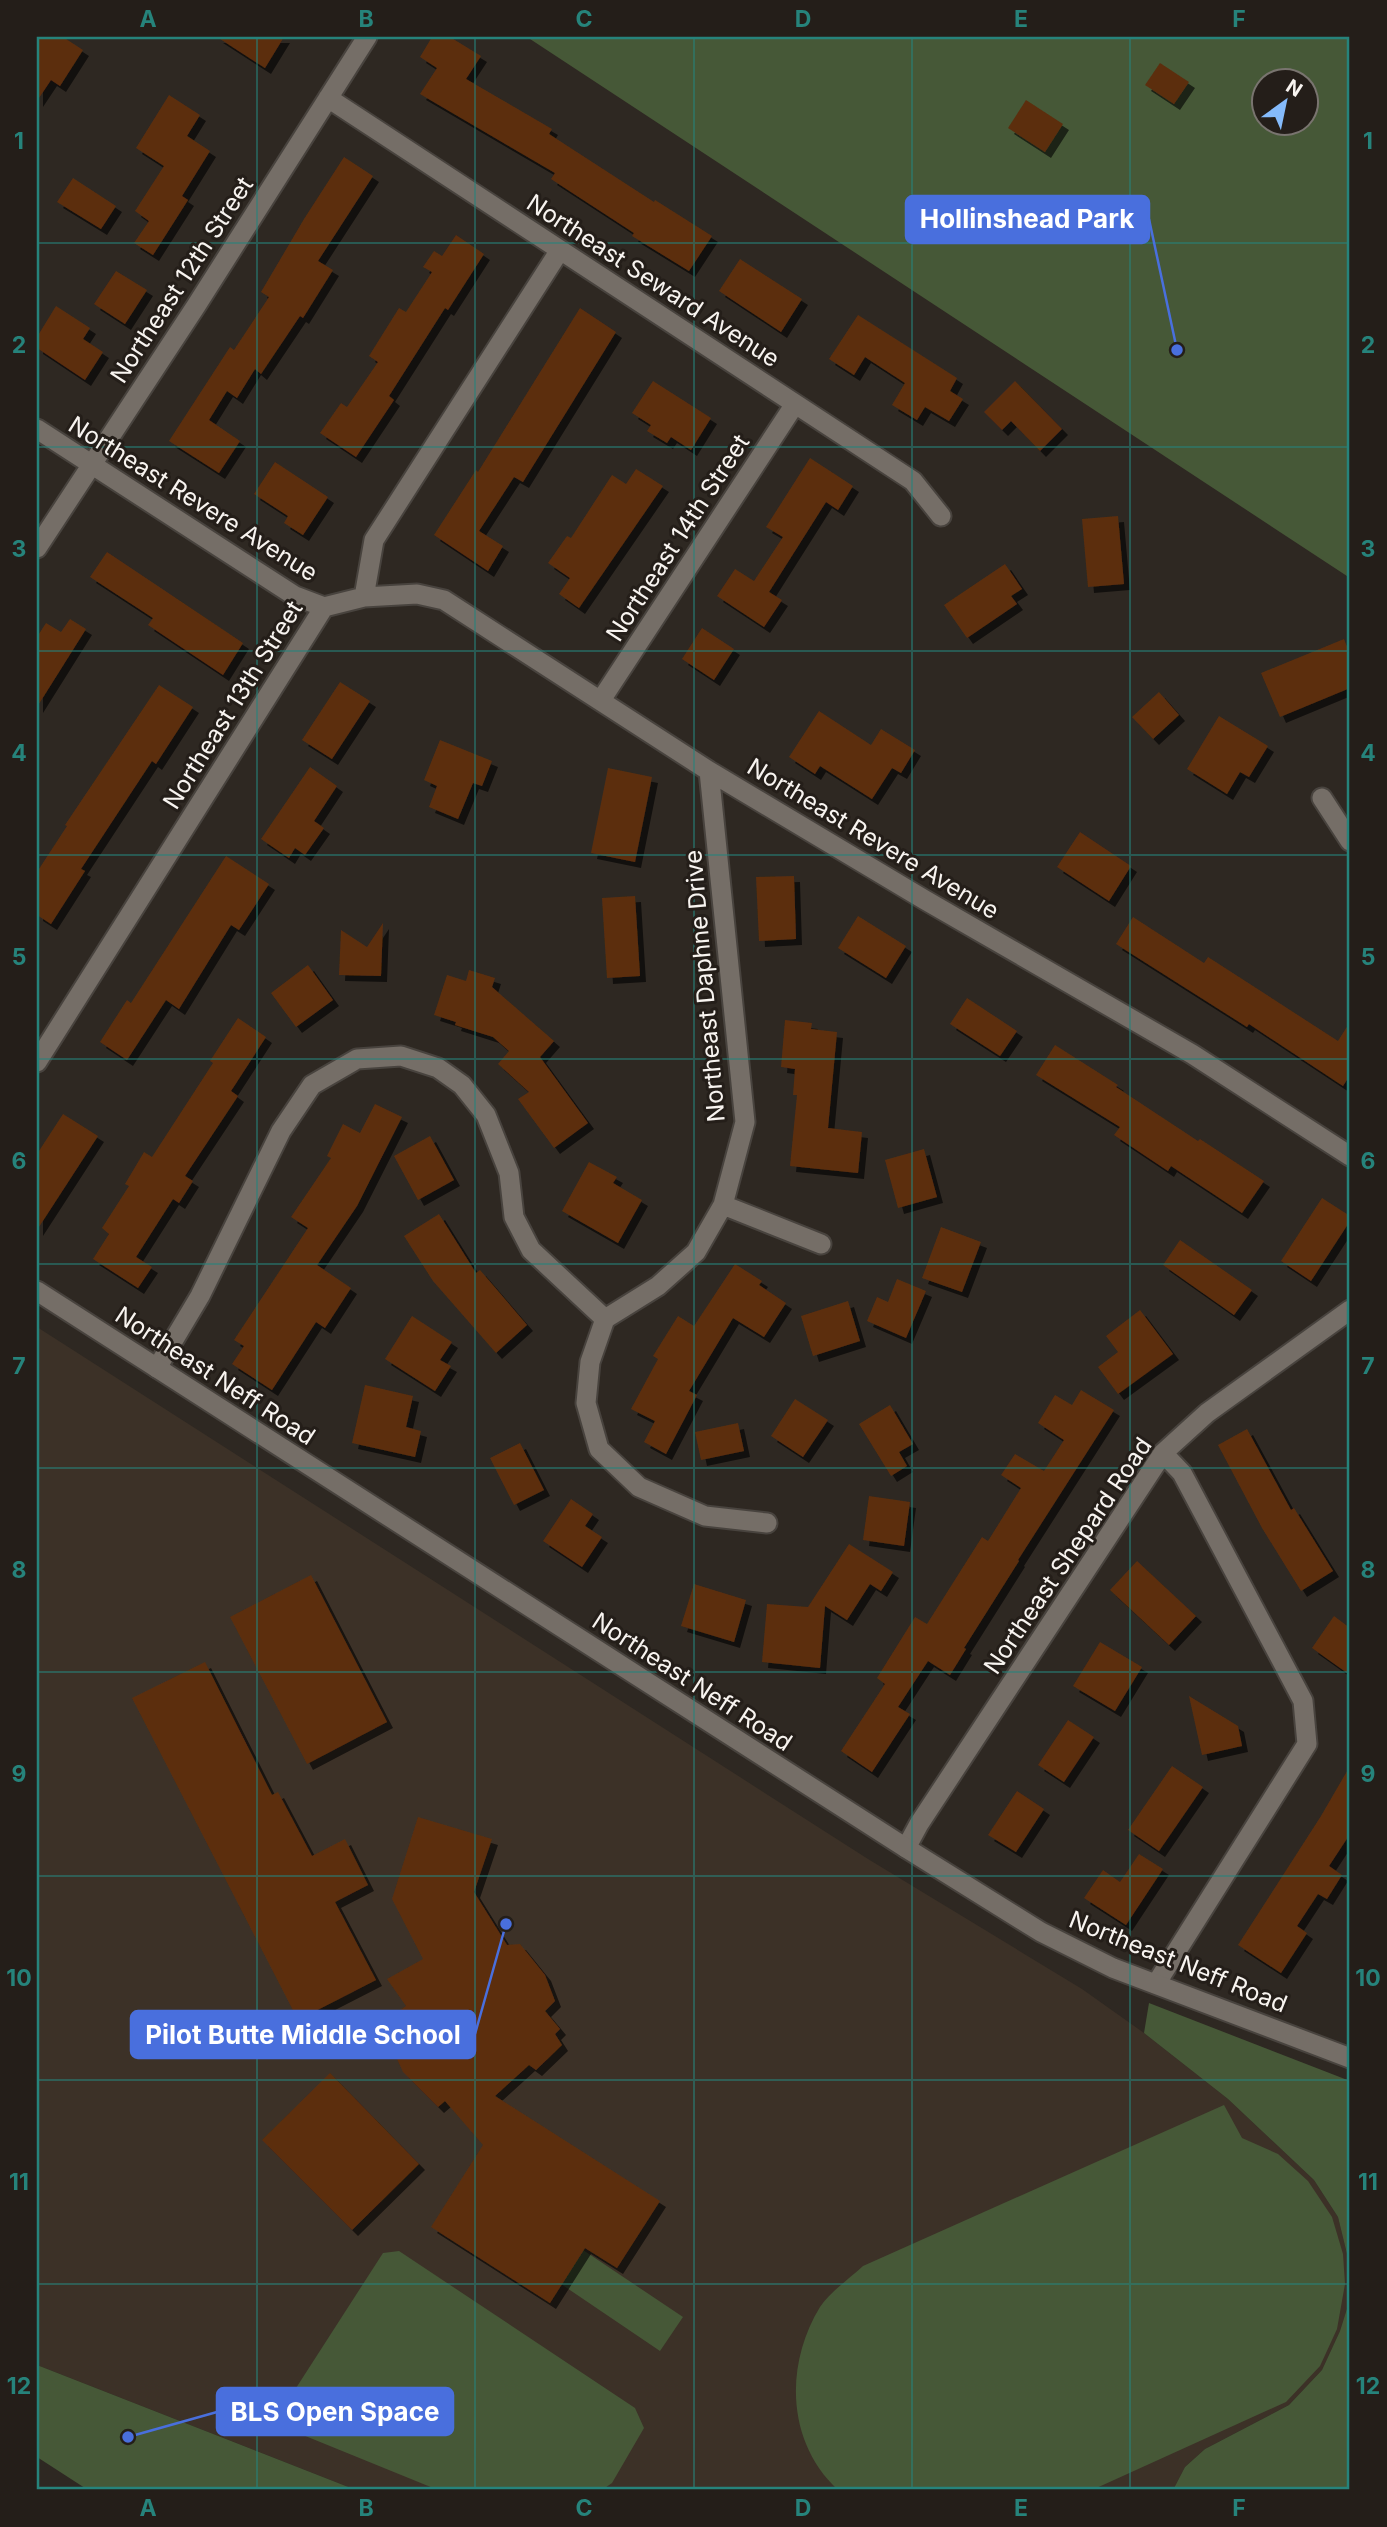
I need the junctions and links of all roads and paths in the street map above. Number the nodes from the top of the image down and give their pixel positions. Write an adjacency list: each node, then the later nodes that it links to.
1 (367, 37): 2 (street, Northeast 12th Street)
2 (328, 98): 3 (street, Northeast Seward Avenue); 6 (street, Northeast 12th Street)
3 (560, 250): 4 (street, Northeast Seward Avenue); 9 (street)
4 (795, 404): 7 (street, Northeast Seward Avenue); 11 (street, Northeast 14th Street)
5 (37, 429): 6 (street, Northeast Revere Avenue)
6 (91, 464): 8 (street, Northeast 12th Street); 10 (street, Northeast Revere Avenue)
7 (941, 516)
8 (37, 548)
9 (364, 597): 10 (street, Northeast 13th Street); 11 (street, Northeast Revere Avenue)
10 (324, 607): 15 (street, Northeast 13th Street)
11 (601, 700): 12 (street, Northeast Revere Avenue)
12 (709, 771): 16 (street, Northeast Revere Avenue); 17 (street, Northeast Daphne Drive)
13 (1322, 798): 14 (street)
14 (1350, 841)
15 (37, 1062)
16 (1350, 1156)
17 (723, 1205): 18 (street); 21 (street, Northeast Daphne Drive)
18 (821, 1244)
19 (37, 1291): 22 (street, Northeast Neff Road)
20 (1350, 1310): 23 (street, Northeast Shepard Road)
21 (605, 1319): 22 (street); 24 (street)
22 (157, 1368): 25 (street, Northeast Neff Road)
23 (1163, 1453): 25 (street, Northeast Shepard Road); 26 (street)
24 (768, 1524)
25 (906, 1848): 26 (street, Northeast Neff Road)
26 (1156, 1984): 27 (street, Northeast Neff Road)
27 (1350, 2058)

